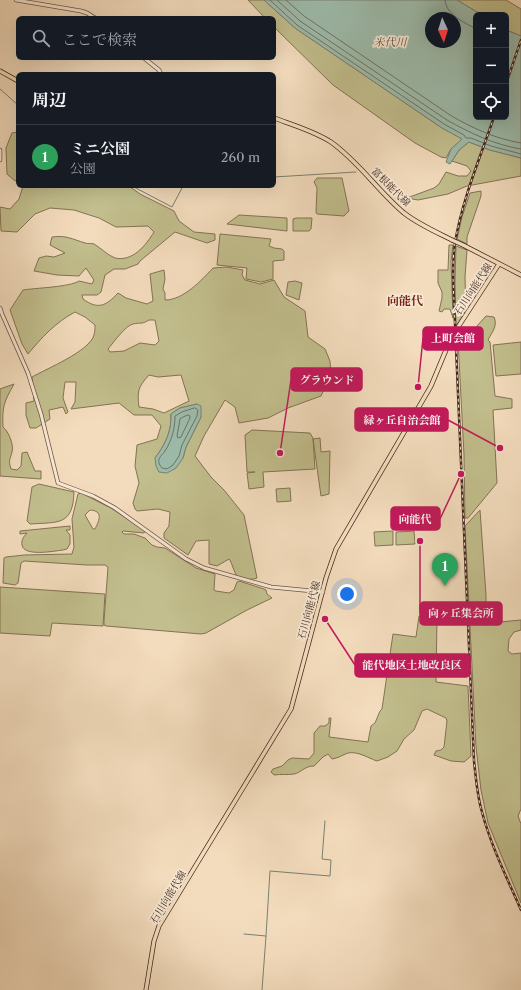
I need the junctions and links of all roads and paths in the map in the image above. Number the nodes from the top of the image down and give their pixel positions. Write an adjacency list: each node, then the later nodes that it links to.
1 (16, 0): 2 (street)
2 (92, 16)
3 (146, 60): 5 (street)
4 (0, 71): 6 (main road)
5 (160, 72)
6 (16, 80)
7 (276, 119): 10 (main road, 富根能代線, bridge)
8 (0, 150): 9 (street)
9 (0, 160)
10 (499, 264): 11 (main road, 石川向能代線); 13 (main road, 石川向能代線)
11 (521, 275)
12 (0, 308): 13 (street)
13 (323, 592): 14 (main road, 石川向能代線)
14 (146, 990)

